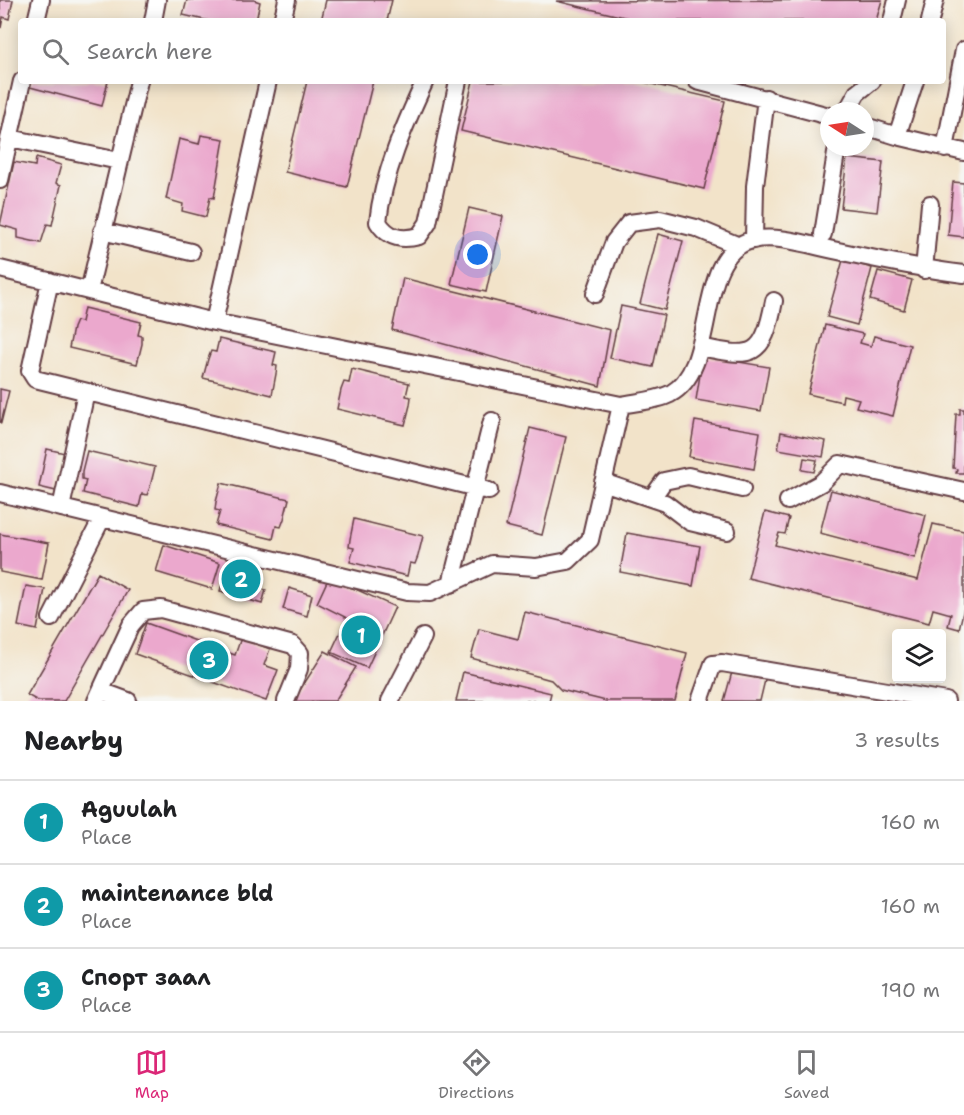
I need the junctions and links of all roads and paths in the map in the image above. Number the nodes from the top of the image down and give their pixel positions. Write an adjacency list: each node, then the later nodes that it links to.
1 (41, 0): 6 (street)
2 (157, 0): 7 (street)
3 (287, 0): 8 (street)
4 (897, 0): 9 (street)
5 (935, 0): 10 (street)
6 (37, 18)
7 (154, 18)
8 (283, 18)
9 (893, 18)
10 (931, 18)
11 (964, 51): 26 (street)
12 (21, 84): 25 (street)
13 (138, 84): 29 (street)
14 (267, 84): 43 (street)
15 (424, 84): 16 (street)
16 (457, 84)
17 (709, 84): 20 (street)
18 (868, 84): 21 (street)
19 (914, 84): 24 (street)
20 (766, 98): 22 (street); 34 (street)
21 (852, 102)
22 (820, 113)
23 (874, 129): 24 (street)
24 (897, 136): 26 (street)
25 (9, 138): 29 (street); 30 (street)
26 (945, 149): 27 (street)
27 (964, 152)
28 (836, 156): 33 (street)
29 (119, 161): 32 (street)
30 (0, 180)
31 (930, 204): 37 (street)
32 (102, 231): 35 (street); 40 (street)
33 (823, 234)
34 (746, 243): 37 (street); 41 (street); 44 (street)
35 (191, 252)
36 (0, 269): 39 (street)
37 (924, 270): 38 (street)
38 (964, 274)
39 (50, 281): 40 (street); 45 (street)
40 (89, 291): 43 (street)
41 (595, 294)
42 (774, 302): 44 (street)
43 (214, 322): 46 (street)
44 (700, 347): 46 (street)
45 (86, 392): 49 (street); 55 (street)
46 (621, 405): 48 (street)
47 (492, 421): 49 (street)
48 (603, 482): 53 (street); 58 (street)
49 (482, 489): 58 (street)
50 (742, 489): 53 (street)
51 (964, 491): 54 (street)
52 (0, 493): 55 (street)
53 (652, 498): 57 (street)
54 (788, 501)
55 (60, 508): 56 (street)
56 (102, 518): 58 (street); 59 (street)
57 (727, 531)
58 (452, 584)
59 (51, 618)
60 (423, 637): 64 (street)
61 (98, 696): 62 (street); 63 (street)
62 (128, 701)
63 (286, 701)
64 (390, 701)
65 (700, 701): 66 (street)
66 (946, 701)

